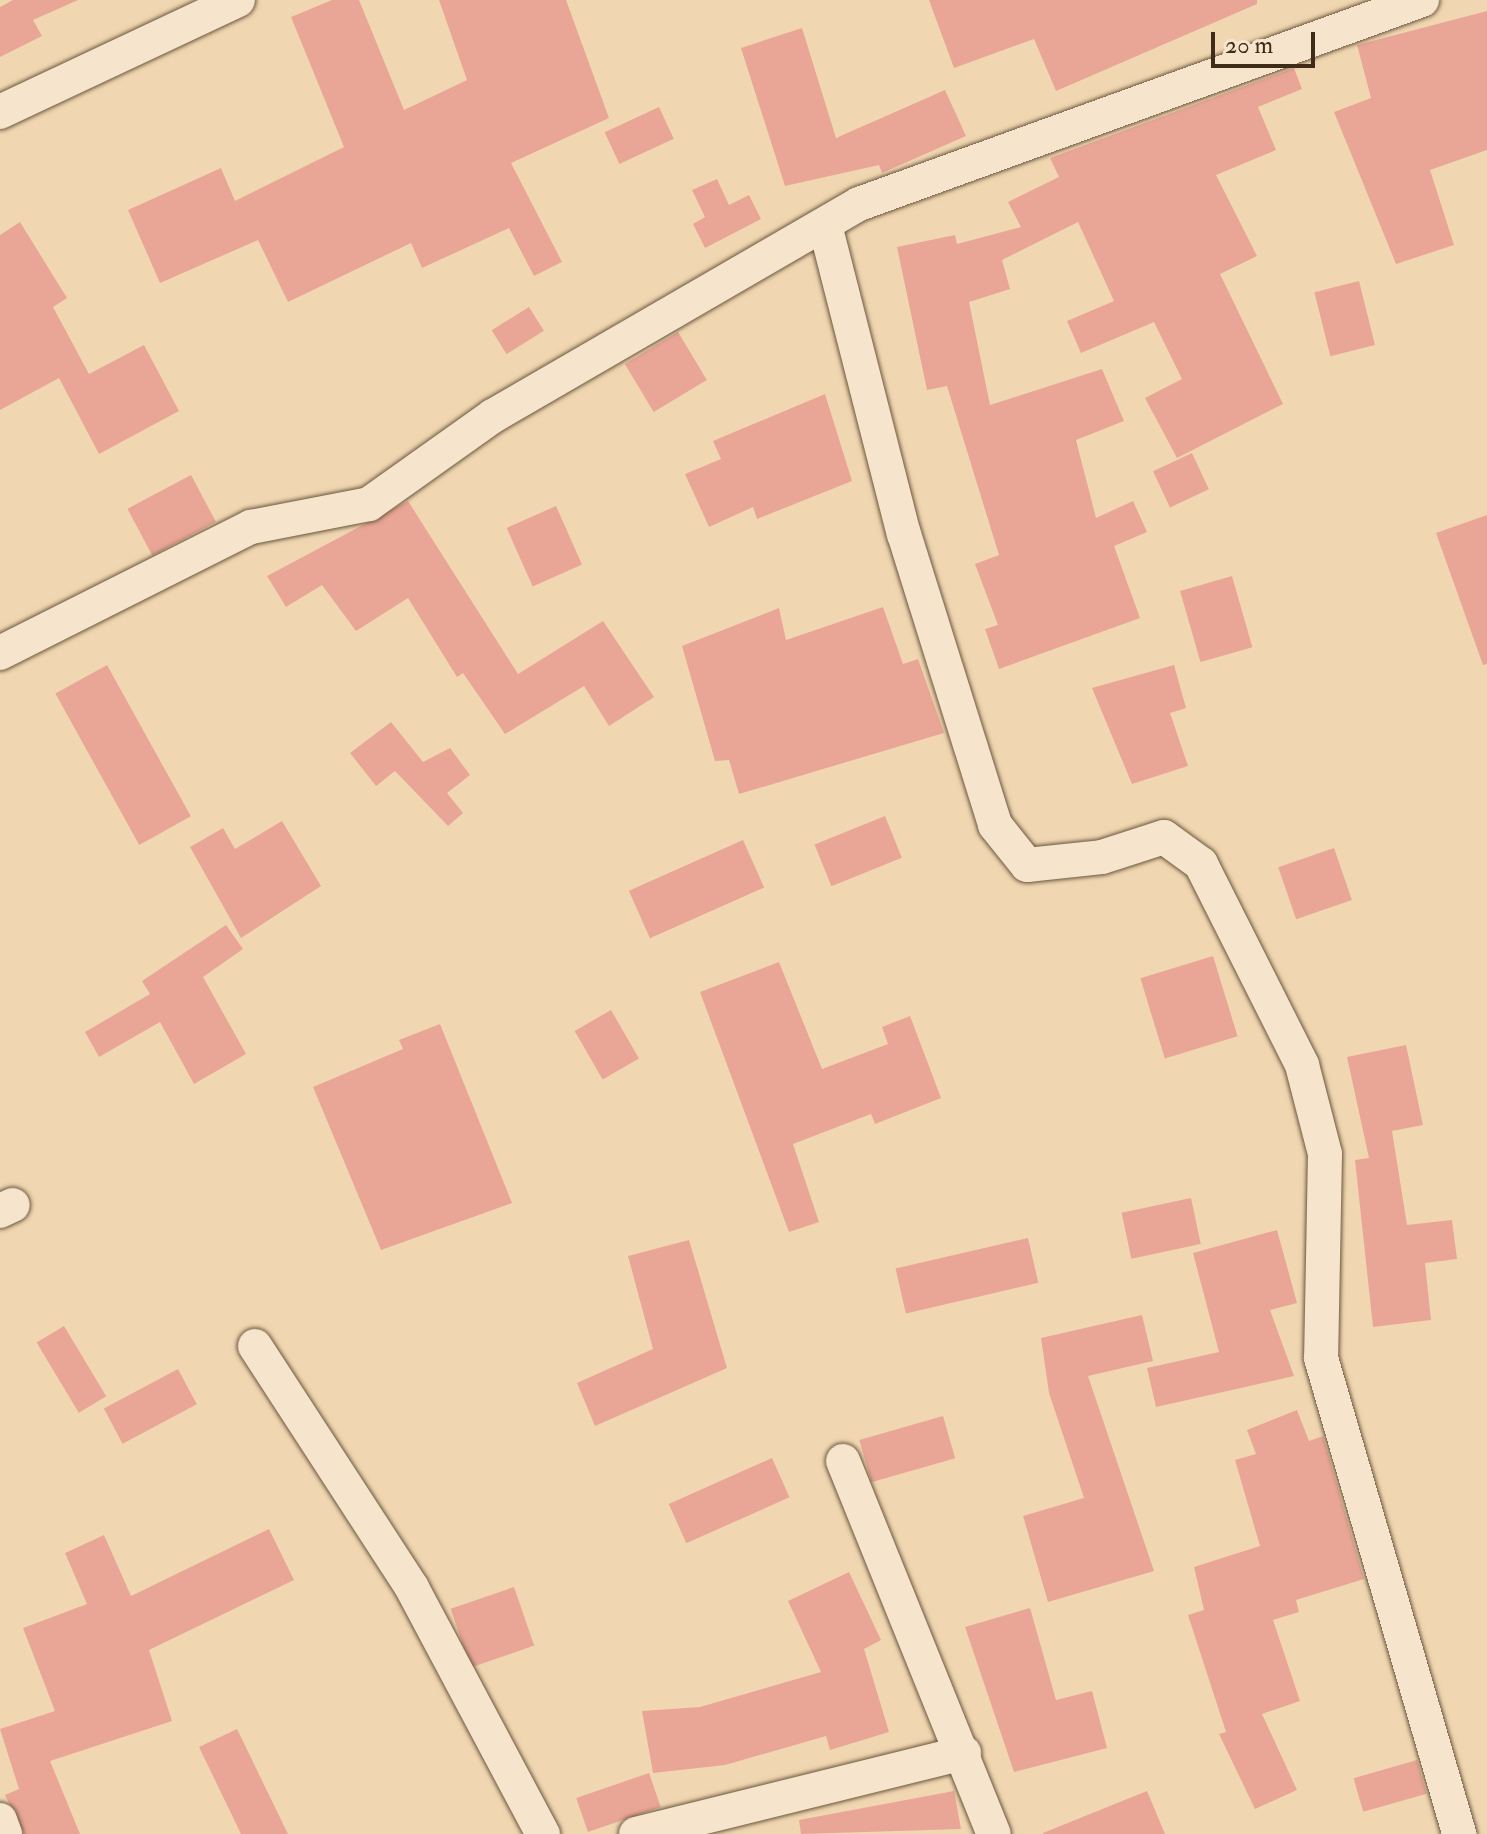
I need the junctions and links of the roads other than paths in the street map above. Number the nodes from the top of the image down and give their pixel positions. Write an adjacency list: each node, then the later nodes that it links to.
1 (238, 0): 3 (street)
2 (1422, 0): 4 (street)
3 (0, 112)
4 (825, 225): 5 (street); 14 (street)
5 (0, 653)
6 (255, 1346): 11 (street)
7 (843, 1461): 8 (street)
8 (964, 1753): 12 (street); 13 (street)
9 (0, 1820): 10 (street)
10 (5, 1834)
11 (543, 1834)
12 (636, 1834)
13 (994, 1834)
14 (1459, 1834)

